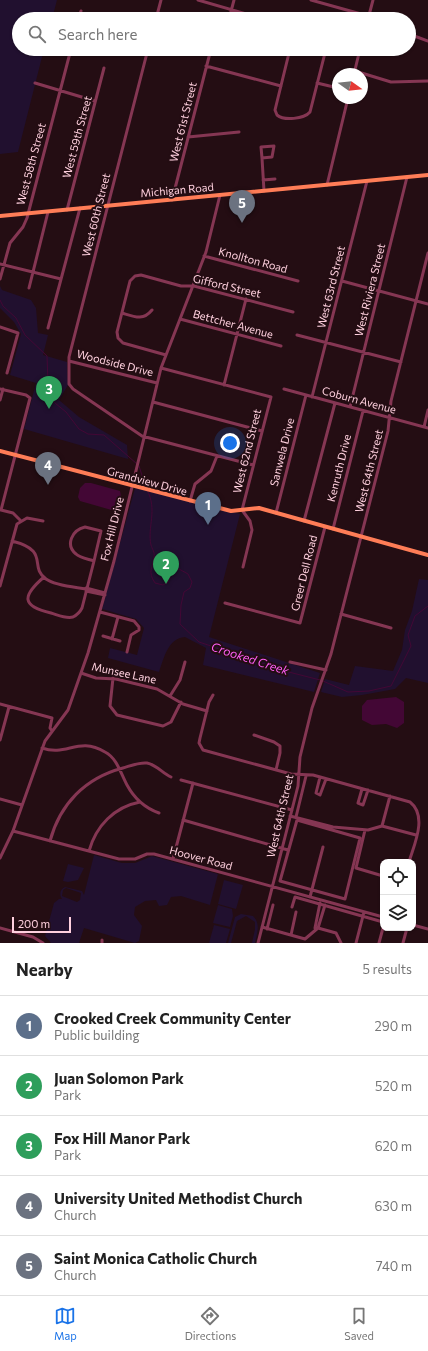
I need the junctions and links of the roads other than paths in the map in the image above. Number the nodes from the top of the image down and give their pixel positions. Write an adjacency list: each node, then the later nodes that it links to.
1 (161, 0): 7 (street)
2 (198, 0): 6 (street)
3 (234, 0): 6 (street)
4 (310, 0): 9 (street)
5 (373, 0): 10 (street)
6 (231, 10): 8 (street)
7 (158, 12)
8 (238, 12)
9 (357, 12)
10 (370, 12)
11 (416, 36): 12 (street)
12 (428, 40)
13 (68, 56): 28 (street, West 58th Street)
14 (146, 56): 43 (street, West 60th Street)
15 (209, 56): 19 (street, West 61st Street)
16 (288, 56): 26 (street)
17 (324, 56): 25 (street)
18 (358, 56): 21 (street)
19 (206, 66): 26 (street); 32 (street, West 61st Street)
20 (104, 68): 29 (street, West 59th Street)
21 (355, 68)
22 (368, 76): 23 (street)
23 (428, 80)
24 (35, 83): 28 (street)
25 (317, 83): 26 (street); 27 (street)
26 (281, 86)
27 (332, 87)
28 (60, 92): 29 (street); 47 (street, West 58th Street)
29 (95, 101): 45 (street, West 59th Street)
30 (347, 104): 39 (street)
31 (239, 132): 32 (street)
32 (188, 137): 42 (street, West 61st Street)
33 (262, 158): 33 (street); 37 (street)
34 (428, 175): 35 (main road, Michigan Road)
35 (407, 177): 38 (main road, Michigan Road); 59 (street, West Riviera Street)
36 (275, 179): 37 (street)
37 (264, 180): 40 (street)
38 (367, 181): 39 (main road, Michigan Road); 56 (street, West 63rd Street)
39 (327, 185): 40 (main road, Michigan Road)
40 (264, 191): 41 (main road, Michigan Road)
41 (220, 195): 42 (main road, Michigan Road); 50 (street, Fox Hill Drive)
42 (172, 200): 43 (main road, Michigan Road)
43 (108, 206): 44 (main road, Michigan Road); 75 (street, West 60th Street)
44 (80, 208): 45 (main road, Michigan Road); 54 (street)
45 (67, 210): 46 (main road, Michigan Road)
46 (48, 212): 47 (main road, Michigan Road); 52 (street)
47 (28, 214): 48 (main road, Michigan Road); 51 (street, West 58th Street)
48 (0, 216)
49 (428, 252): 61 (street, West 64th Street)
50 (204, 256): 55 (street, Knollton Road); 57 (street, Fox Hill Drive)
51 (2, 264): 52 (street); 53 (street, West 58th Street)
52 (33, 272): 54 (street); 58 (street)
53 (0, 279)
54 (61, 279): 68 (street)
55 (298, 280)
56 (342, 281): 59 (street); 71 (street, West 63rd Street)
57 (194, 286): 60 (street, Gifford Street); 65 (street, Gifford Street); 66 (street, Fox Hill Drive)
58 (29, 288)
59 (379, 291): 61 (street); 73 (street, West Riviera Street)
60 (246, 300): 64 (street, Gifford Street); 69 (street)
61 (416, 301): 62 (street); 76 (street, West 64th Street)
62 (428, 304)
63 (152, 310): 65 (street)
64 (293, 312)
65 (122, 313): 74 (street)
66 (180, 319): 69 (street, Bettcher Avenue); 74 (street, Fox Hill Drive)
67 (0, 327): 78 (street)
68 (48, 328)
69 (237, 335): 72 (street, Bettcher Avenue); 80 (street)
70 (297, 335): 71 (street)
71 (327, 343): 73 (street); 84 (street, West 63rd Street)
72 (281, 346)
73 (364, 352): 76 (street); 88 (street, West Riviera Street)
74 (166, 355): 77 (street, Fox Hill Drive)
75 (69, 360): 79 (street, Woodside Drive); 95 (street, West 60th Street)
76 (401, 362): 91 (street, West 64th Street)
77 (161, 368): 79 (street, Fox Hill Drive); 80 (street)
78 (7, 373)
79 (157, 383): 86 (street, Fox Hill Drive)
80 (224, 385): 94 (street, West 62nd Street)
81 (1, 389): 85 (street); 97 (street)
82 (284, 389): 83 (street, Coburn Avenue)
83 (306, 395): 84 (street, Coburn Avenue); 105 (street, Sanwela Drive)
84 (312, 397): 87 (street, Coburn Avenue)
85 (0, 400)
86 (153, 402): 94 (street); 95 (street, Fox Hill Drive)
87 (335, 403): 88 (street, Coburn Avenue); 108 (street)
88 (350, 407): 90 (street, Coburn Avenue)
89 (428, 410): 92 (street)
90 (363, 411): 91 (street, Coburn Avenue); 110 (street, Kenruth Drive)
91 (389, 418): 92 (street, Coburn Avenue); 111 (street, West 64th Street)
92 (424, 426): 93 (street, Coburn Avenue)
93 (428, 428)
94 (262, 431): 99 (street, West 62nd Street)
95 (145, 436): 98 (street); 100 (street, Fox Hill Drive)
96 (0, 451): 97 (main road, Grandview Drive)
97 (15, 456): 100 (main road, Grandview Drive); 102 (street)
98 (217, 456): 99 (street); 103 (street)
99 (253, 465): 104 (street, West 62nd Street)
100 (132, 486): 103 (main road, Grandview Drive); 119 (street, Fox Hill Drive)
101 (0, 494): 102 (street)
102 (5, 495): 106 (street)
103 (190, 501): 104 (main road, Grandview Drive)
104 (242, 510): 105 (main road, Grandview Drive); 115 (street)
105 (276, 513): 108 (main road, Grandview Drive)
106 (20, 520): 107 (street); 112 (street)
107 (43, 521)
108 (304, 521): 109 (main road, Grandview Drive)
109 (325, 527): 110 (main road, Grandview Drive); 120 (street, Greer Dell Road)
110 (333, 529): 111 (main road, Grandview Drive)
111 (361, 537): 113 (main road, Grandview Drive); 122 (street, West 64th Street)
112 (12, 541): 116 (street); 117 (street)
113 (428, 555)
114 (94, 561): 114 (street); 118 (street)
115 (243, 567)
116 (44, 577): 118 (street); 118 (street)
117 (0, 586)
118 (86, 589): 119 (street)
119 (105, 594): 121 (street, Fox Hill Drive)
120 (225, 603)
121 (100, 612): 123 (street); 132 (street, Fox Hill Drive)
122 (341, 614): 124 (street); 131 (street, West 64th Street)
123 (118, 617): 126 (street); 128 (street)
124 (391, 628)
125 (103, 636): 126 (street)
126 (112, 639): 127 (street)
127 (120, 641)
128 (127, 652)
129 (185, 662): 135 (street)
130 (290, 662): 131 (street)
131 (326, 670): 146 (street, West 64th Street)
132 (81, 673): 133 (street, Munsee Lane); 140 (street, Fox Hill Drive)
133 (113, 678): 135 (street, Munsee Lane); 136 (street)
134 (213, 695): 139 (street)
135 (170, 696): 136 (street, Munsee Lane)
136 (181, 702): 139 (street, Munsee Lane)
137 (0, 704): 138 (street)
138 (8, 707): 140 (street); 142 (street)
139 (207, 711): 145 (street)
140 (52, 731): 143 (street, Fox Hill Drive)
141 (254, 734): 145 (street)
142 (0, 740)
143 (42, 748): 144 (street); 158 (street, Fox Hill Drive)
144 (119, 769): 148 (street); 157 (street); 168 (street)
145 (276, 770): 146 (street)
146 (299, 776): 147 (street); 159 (street, West 64th Street)
147 (306, 776): 149 (street); 162 (street)
148 (171, 777)
149 (320, 777): 150 (street); 150 (street)
150 (326, 779): 153 (street)
151 (181, 780): 152 (street)
152 (193, 783): 159 (street); 163 (street)
153 (362, 789): 154 (street); 154 (street)
154 (368, 790): 155 (street)
155 (390, 796): 164 (street); 167 (street)
156 (0, 799): 158 (street)
157 (140, 802): 160 (street); 172 (street)
158 (22, 805): 166 (street, Fox Hill Drive)
159 (292, 810): 161 (street, West 64th Street)
160 (159, 814)
161 (290, 816): 162 (street); 170 (street, West 64th Street)
162 (296, 819): 165 (street); 171 (street); 178 (street)
163 (183, 820): 170 (street); 175 (street)
164 (382, 826): 165 (street); 167 (street)
165 (365, 830): 176 (street)
166 (13, 831): 168 (street, Hoover Road); 173 (street, Fox Hill Drive)
167 (416, 835): 174 (street)
168 (50, 841): 172 (street, Hoover Road)
169 (323, 847): 178 (street)
170 (282, 848): 171 (street); 177 (street, West 64th Street)
171 (288, 850): 178 (street)
172 (89, 851): 175 (street, Hoover Road)
173 (0, 858)
174 (410, 859)
175 (173, 860): 177 (street, Hoover Road)
176 (380, 875)
177 (272, 886): 179 (street, Hoover Road); 192 (street, West 64th Street)
178 (312, 890): 179 (street)
179 (310, 897): 180 (street, Hoover Road)
180 (321, 900): 181 (street, Hoover Road); 182 (street)
181 (326, 901): 184 (street); 187 (street, Hoover Road)
182 (320, 904): 184 (street); 185 (street); 194 (street)
183 (273, 906): 195 (street)
184 (325, 906): 188 (street); 194 (street)
185 (292, 907)
186 (296, 912): 199 (street)
187 (364, 912): 188 (street); 189 (street, Hoover Road)
188 (363, 916): 190 (street); 203 (street)
189 (380, 916)
190 (380, 921)
191 (416, 926): 196 (street)
192 (262, 927): 195 (street); 201 (street, West 64th Street)
193 (0, 928): 200 (street)
194 (316, 928): 199 (street); 202 (street)
195 (267, 929): 199 (street)
196 (428, 929)
197 (382, 931): 204 (street)
198 (406, 931): 205 (street)
199 (290, 935)
200 (43, 943)
201 (258, 943)
202 (341, 943)
203 (356, 943)
204 (379, 943)
205 (403, 943)

